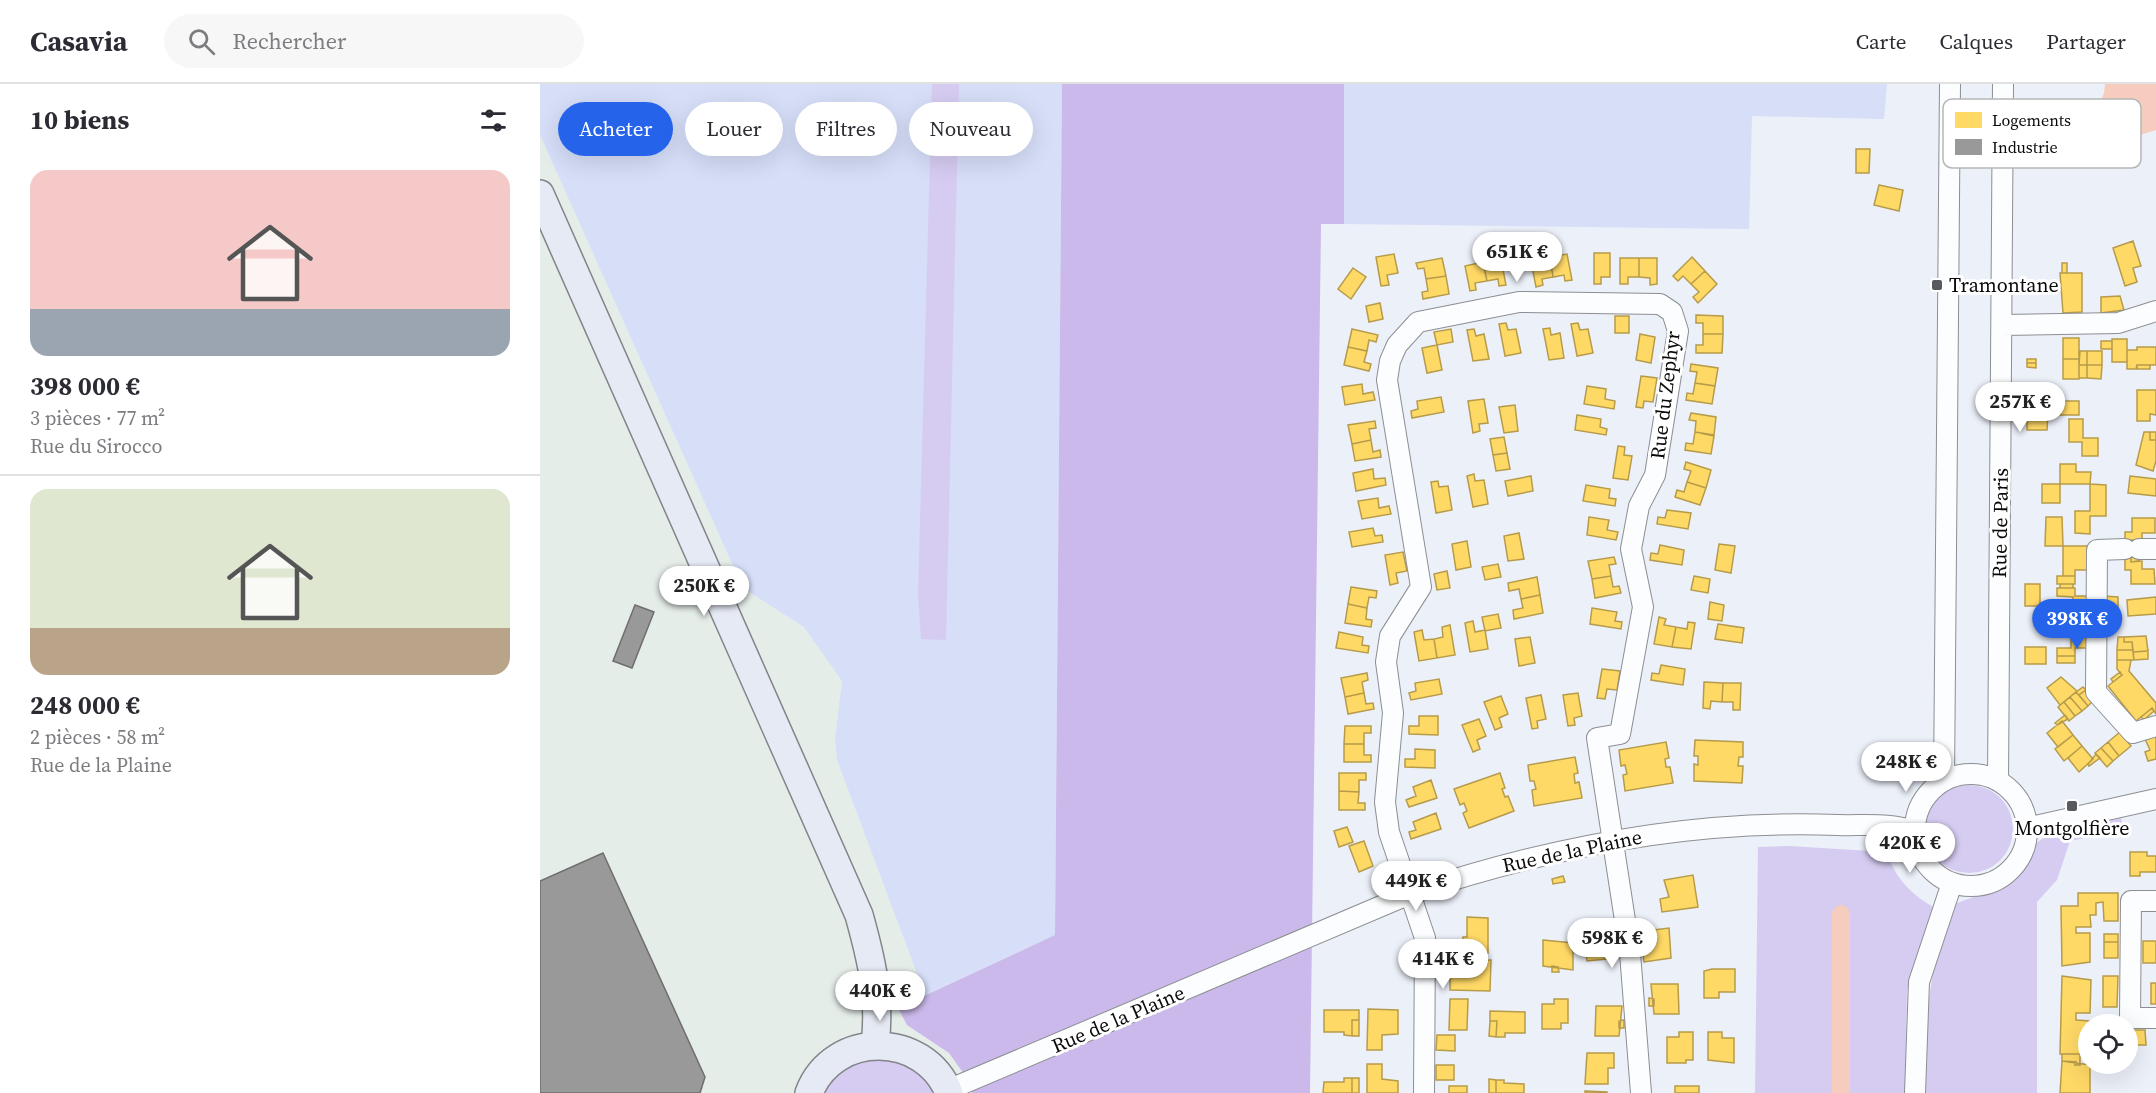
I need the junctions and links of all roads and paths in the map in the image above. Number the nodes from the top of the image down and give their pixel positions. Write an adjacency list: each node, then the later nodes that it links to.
1 (1950, 84): 3 (street)
2 (2003, 84): 4 (street, Rue de Paris)
3 (1950, 99)
4 (2003, 99)
5 (1949, 168): 12 (street)
6 (2003, 168): 9 (street, Rue de Paris)
7 (540, 194): 22 (street)
8 (2156, 311): 9 (street)
9 (2002, 325): 13 (street, Rue de Paris)
10 (2140, 549): 11 (street)
11 (2156, 726)
12 (1944, 781): 13 (street); 16 (street)
13 (1998, 782): 15 (street)
14 (2156, 799): 15 (street)
15 (2026, 828): 18 (street)
16 (1915, 832): 17 (street, Rue de la Plaine); 18 (street)
17 (1611, 840): 19 (street, Rue de la Plaine); 19 (street, Rue du Zephyr); 26 (street)
18 (1952, 883): 27 (street)
19 (1412, 893): 23 (street, Rue de la Plaine); 25 (street)
20 (2156, 901): 21 (street)
21 (2156, 1018)
22 (874, 1044): 23 (street); 24 (street)
23 (949, 1091)
24 (809, 1093)
25 (1424, 1093)
26 (1641, 1093)
27 (1915, 1093)

